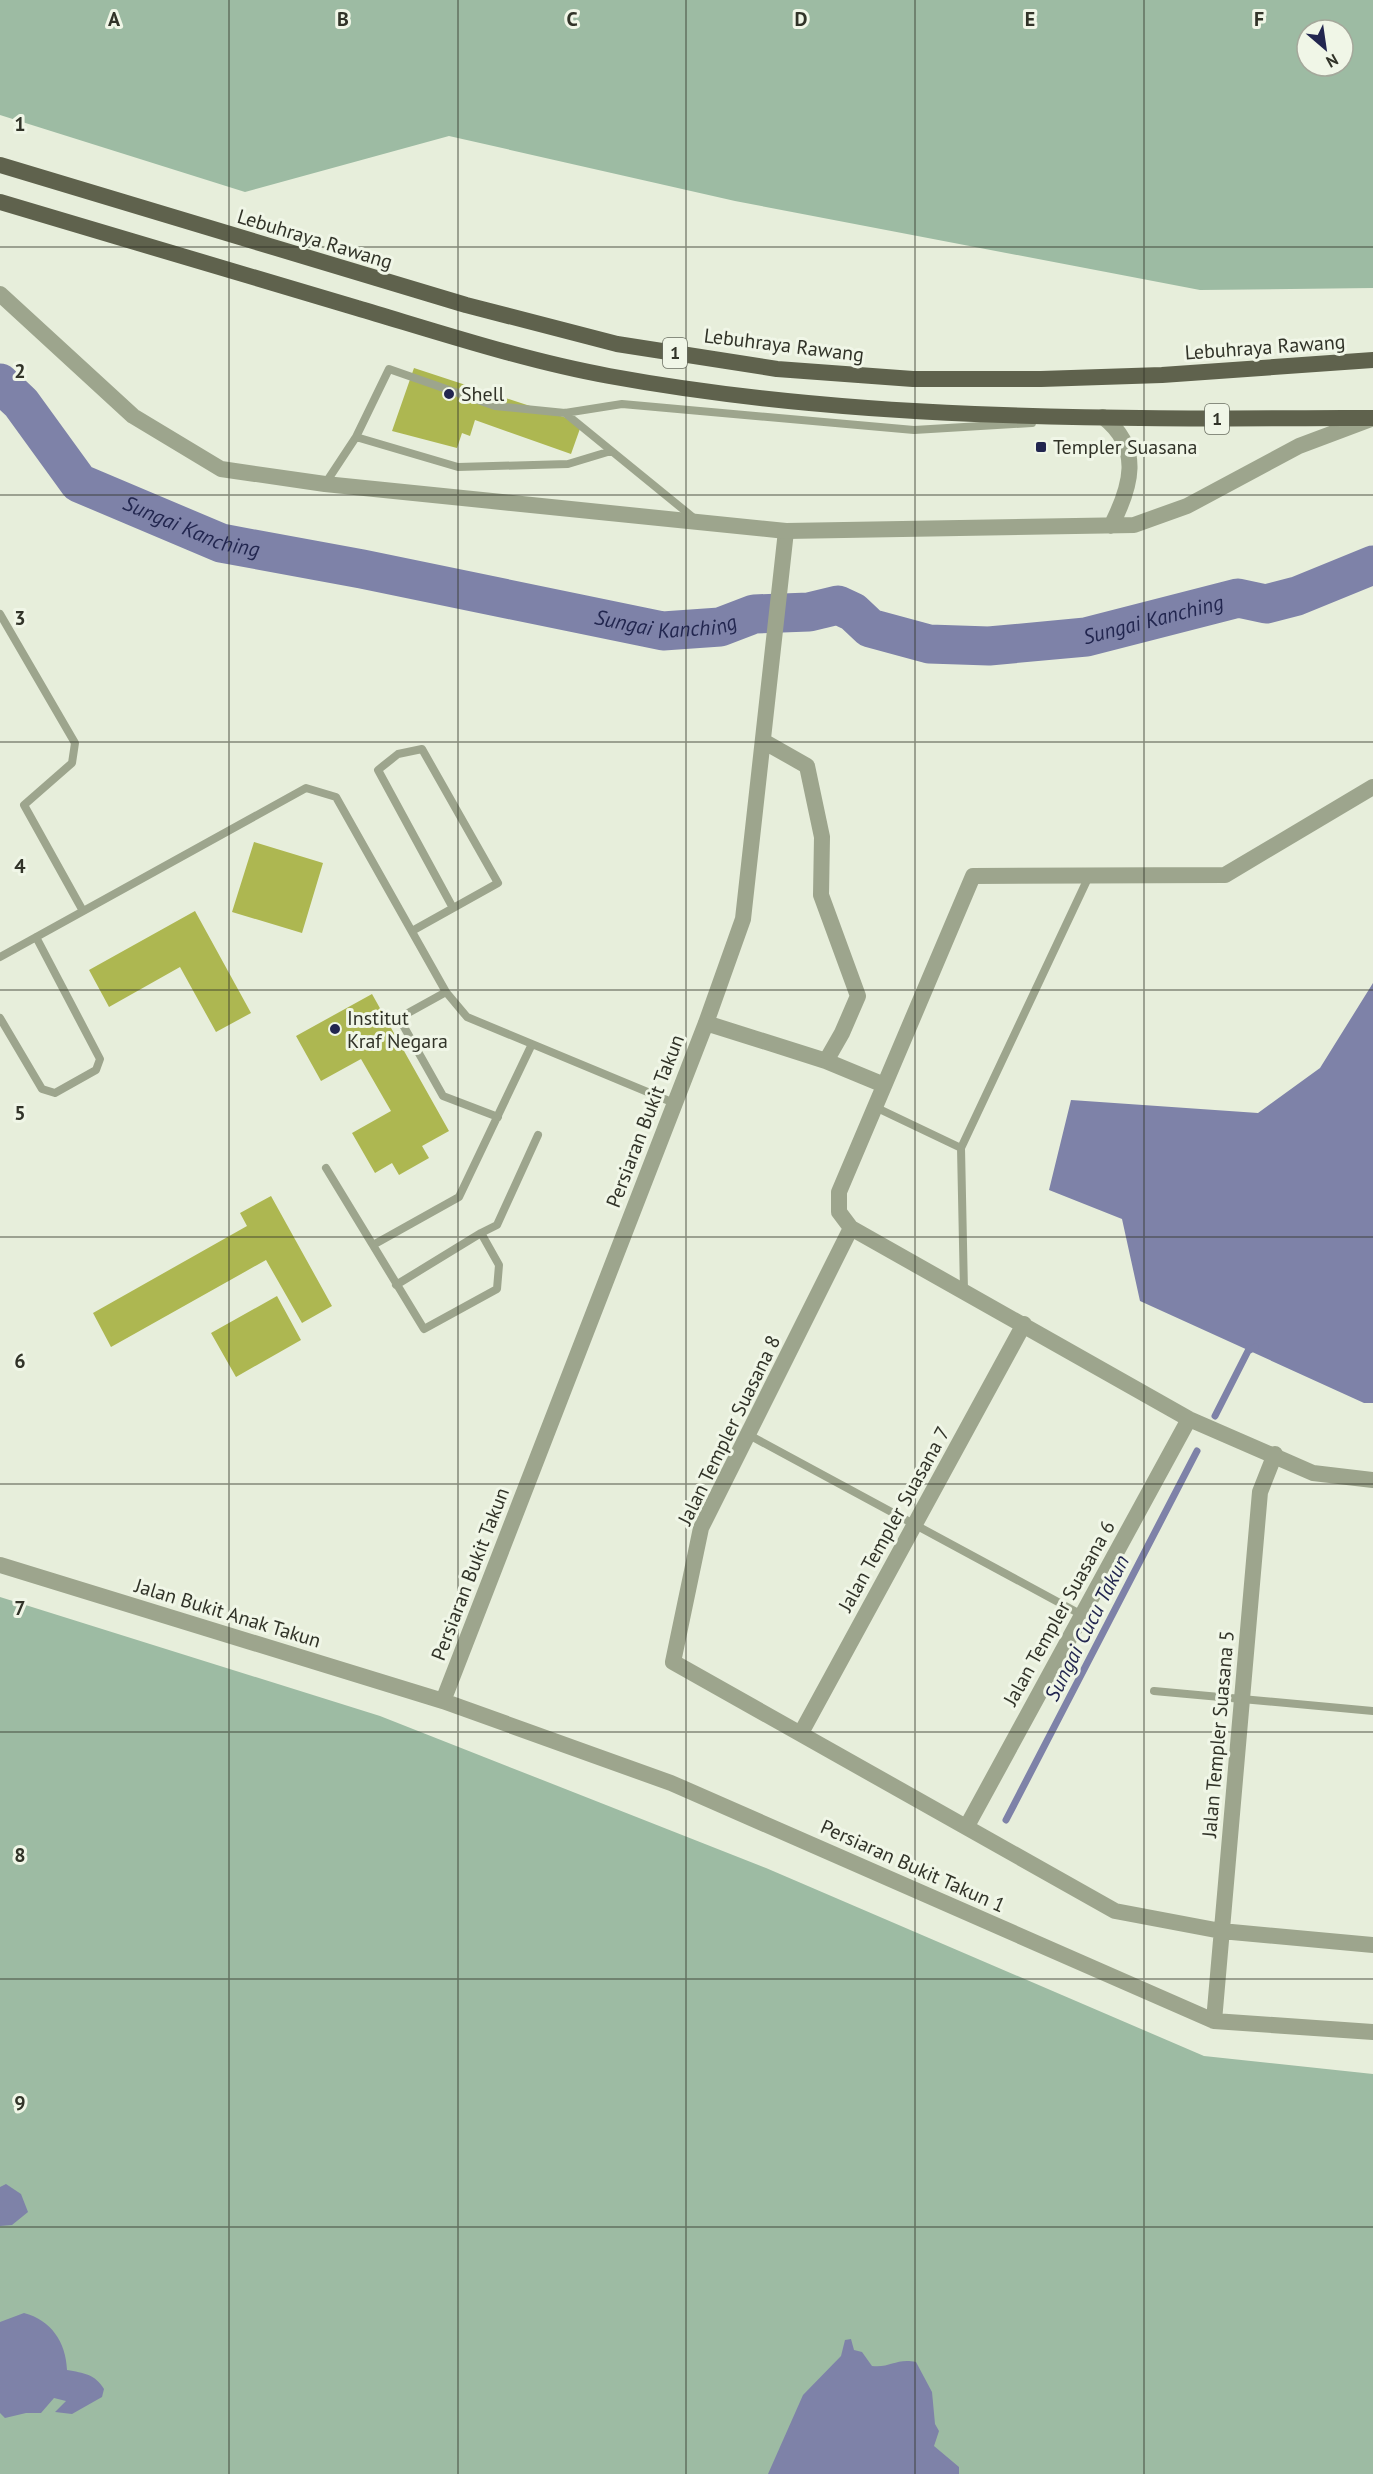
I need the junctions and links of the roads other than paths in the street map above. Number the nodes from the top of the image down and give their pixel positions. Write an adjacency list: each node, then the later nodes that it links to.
1 (0, 165): 4 (highway, Lebuhraya Rawang / 1)
2 (0, 202): 6 (highway, 1)
3 (0, 294): 11 (street)
4 (1373, 360)
5 (565, 413): 6 (lane); 9 (lane); 10 (lane)
6 (1061, 416): 7 (highway, 1)
7 (1103, 417): 8 (highway, 1); 13 (street)
8 (1373, 418): 13 (street)
9 (356, 437): 10 (lane); 11 (lane)
10 (611, 451): 12 (lane)
11 (325, 484): 12 (street)
12 (697, 521): 14 (street)
13 (1111, 526): 14 (street)
14 (786, 531): 16 (street, Persiaran Bukit Takun)
15 (0, 614): 20 (lane)
16 (763, 741): 26 (street, Persiaran Bukit Takun); 28 (street)
17 (1373, 787): 18 (street)
18 (1090, 875): 29 (street); 34 (lane)
19 (453, 908): 19 (lane); 21 (lane)
20 (83, 911): 21 (lane); 22 (lane)
21 (412, 931): 24 (lane)
22 (36, 937): 23 (lane); 25 (lane)
23 (0, 957)
24 (446, 992): 27 (lane); 32 (lane)
25 (0, 1018)
26 (706, 1023): 28 (street); 30 (street, Persiaran Bukit Takun)
27 (532, 1044): 30 (lane); 32 (lane)
28 (826, 1061): 29 (street)
29 (884, 1085): 31 (street)
30 (674, 1103): 51 (street, Persiaran Bukit Takun)
31 (875, 1107): 34 (lane); 36 (street)
32 (498, 1117): 38 (lane)
33 (537, 1135): 37 (lane)
34 (961, 1148): 40 (lane)
35 (326, 1168): 38 (lane)
36 (852, 1228): 40 (street); 43 (street, Jalan Templer Suasana 8)
37 (481, 1233): 39 (lane); 39 (lane)
38 (373, 1245): 39 (lane)
39 (396, 1285)
40 (964, 1291): 41 (street)
41 (1024, 1324): 42 (street); 46 (street, Jalan Templer Suasana 7)
42 (1189, 1419): 44 (street); 48 (street, Jalan Templer Suasana 6)
43 (749, 1435): 46 (lane); 53 (street, Jalan Templer Suasana 8)
44 (1275, 1454): 45 (street); 50 (street, Jalan Templer Suasana 5)
45 (1373, 1480)
46 (915, 1524): 48 (lane); 53 (street, Jalan Templer Suasana 7)
47 (0, 1565): 51 (street, Jalan Bukit Anak Takun)
48 (1082, 1615): 54 (street, Jalan Templer Suasana 6)
49 (1154, 1691): 50 (lane)
50 (1243, 1699): 52 (lane); 55 (street, Jalan Templer Suasana 5)
51 (443, 1701): 57 (street, Persiaran Bukit Takun 1)
52 (1373, 1711)
53 (801, 1733): 54 (street)
54 (967, 1826): 55 (street)
55 (1221, 1932): 56 (street); 57 (street, Jalan Templer Suasana 5)
56 (1373, 1945)
57 (1214, 2021): 58 (street, Persiaran Bukit Takun 1)
58 (1373, 2032)

